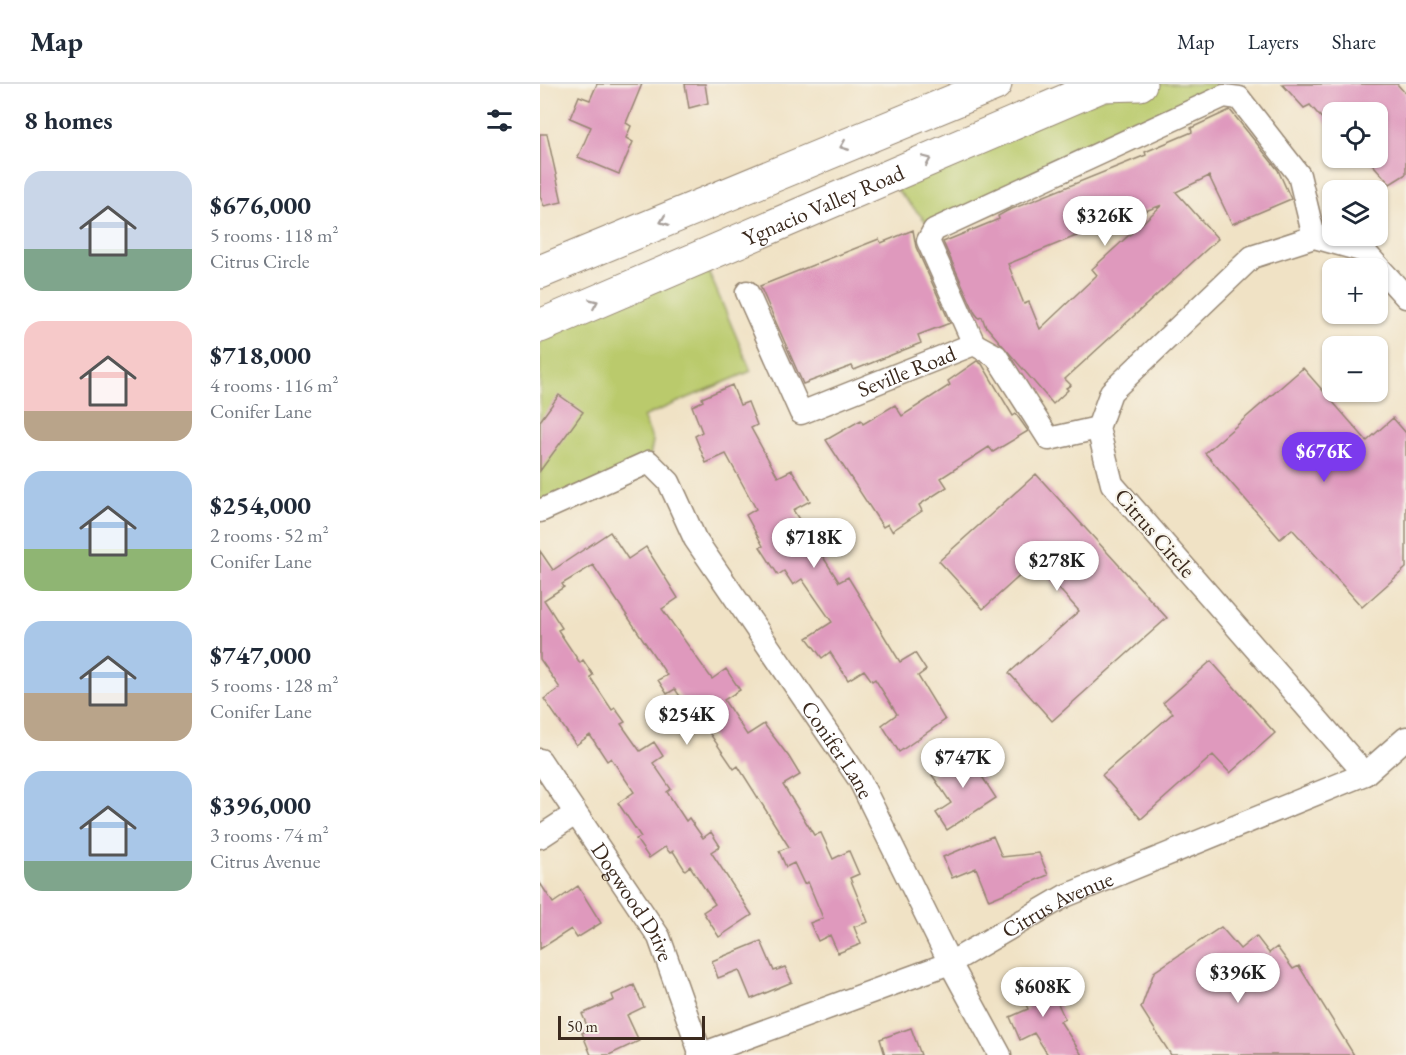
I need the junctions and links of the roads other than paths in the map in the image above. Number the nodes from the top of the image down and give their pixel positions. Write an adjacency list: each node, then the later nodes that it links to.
1 (995, 84): 5 (highway, Ygnacio Valley Road, one-way to 5)
2 (1140, 84): 3 (highway)
3 (1103, 85): 8 (highway, Ygnacio Valley Road, one-way to 3)
4 (1314, 237): 7 (street); 9 (street); 10 (street)
5 (540, 272)
6 (747, 292): 9 (street, Seville Road)
7 (1406, 297)
8 (540, 326)
9 (974, 344): 10 (street, Seville Road)
10 (1098, 428): 14 (street, Citrus Circle)
11 (540, 511): 17 (street, Conifer Lane)
12 (1406, 738): 14 (street, Citrus Avenue)
13 (540, 760): 15 (street, Dogwood Drive)
14 (1365, 774): 17 (street, Citrus Avenue)
15 (575, 814): 16 (street); 18 (street, Dogwood Drive)
16 (540, 837)
17 (950, 963): 18 (street, Citrus Avenue); 19 (street, Conifer Lane)
18 (700, 1055)
19 (1000, 1055)

